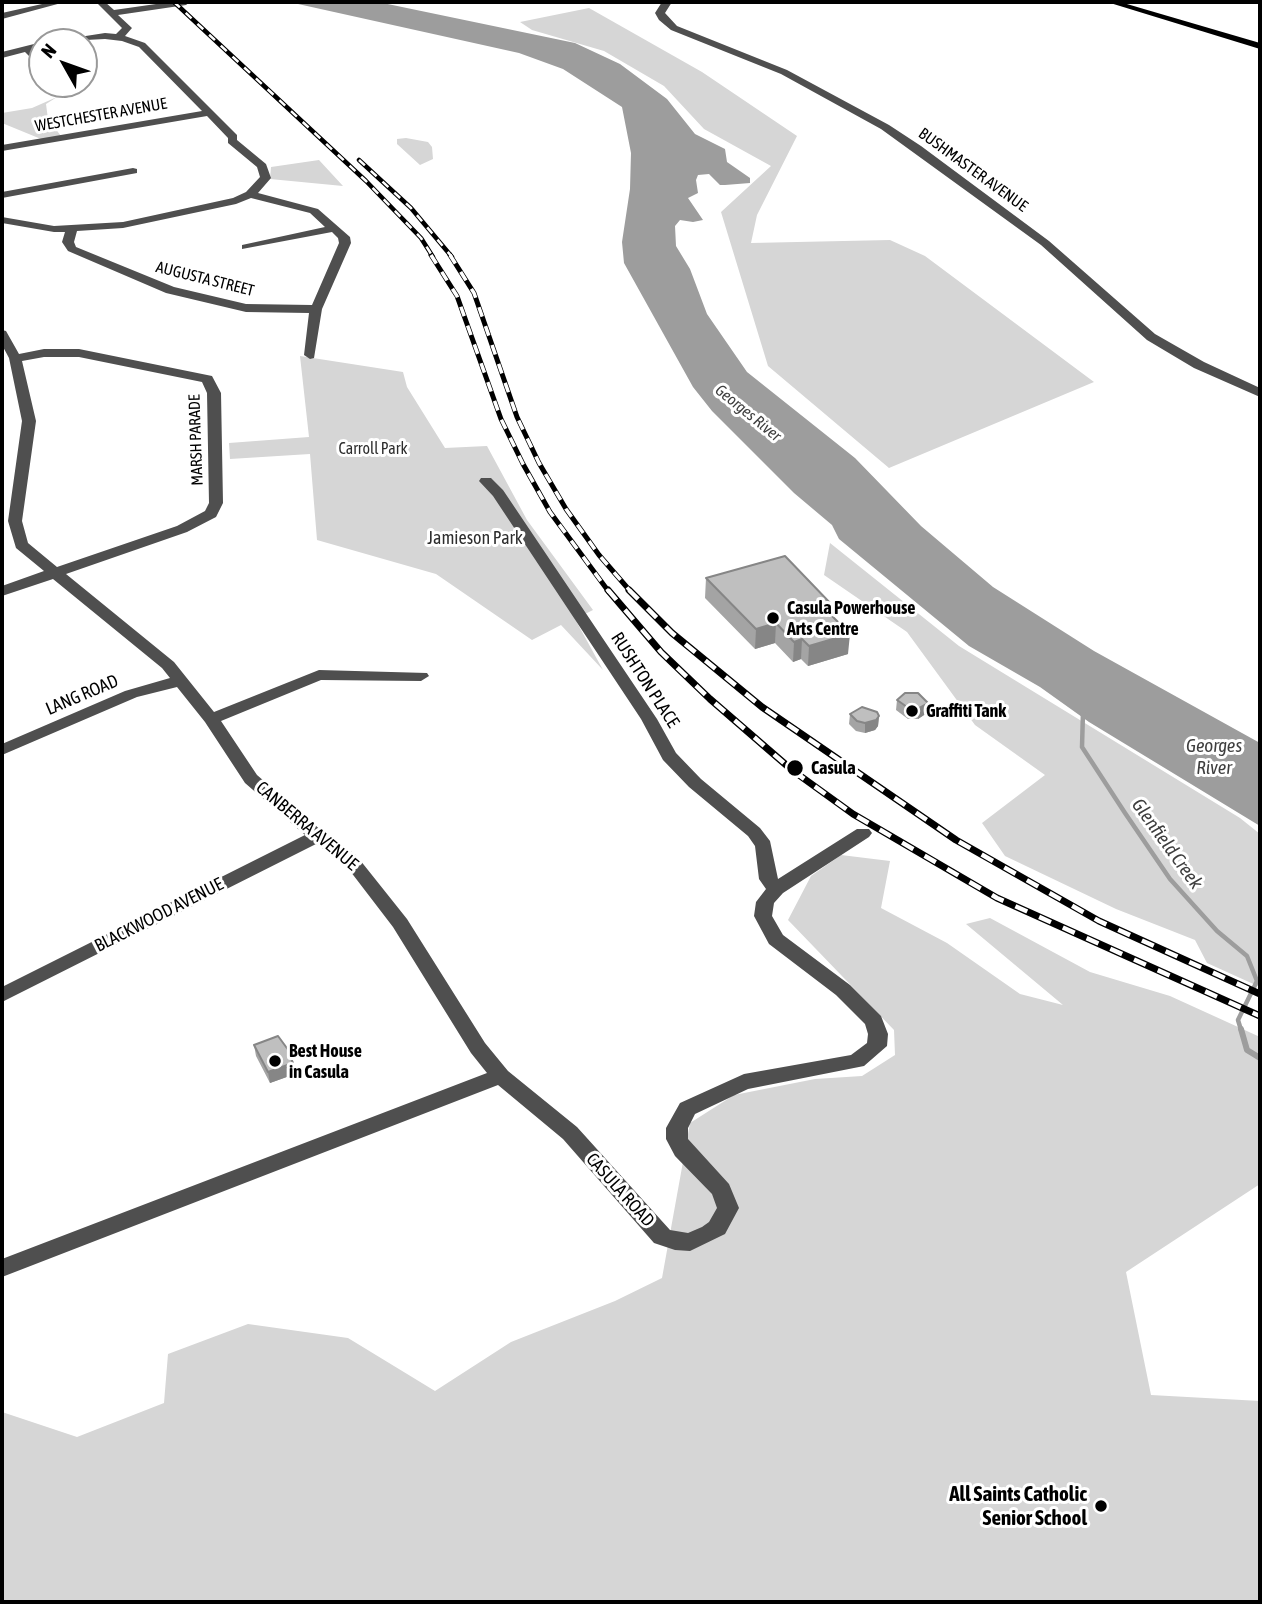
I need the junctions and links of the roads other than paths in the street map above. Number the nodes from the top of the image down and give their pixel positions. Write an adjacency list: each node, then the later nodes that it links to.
1 (61, 2): 7 (street)
2 (100, 2): 6 (street)
3 (186, 2): 6 (street)
4 (668, 2): 26 (street, BUSHMASTER AVENUE)
5 (1111, 2): 10 (main road)
6 (112, 13): 9 (street)
7 (2, 16)
8 (98, 36): 9 (street)
9 (120, 37): 13 (street)
10 (1260, 46)
11 (27, 49): 12 (street)
12 (2, 55)
13 (207, 113): 14 (street, WESTCHESTER AVENUE); 16 (street)
14 (2, 149)
15 (132, 171): 17 (street)
16 (250, 194): 19 (street); 20 (street)
17 (2, 195)
18 (2, 220): 20 (street)
19 (335, 228): 21 (street); 22 (street)
20 (72, 229): 22 (street, AUGUSTA STREET)
21 (246, 247)
22 (316, 309): 24 (street)
23 (2, 334): 25 (street)
24 (310, 355)
25 (15, 358): 28 (street, CANBERRA AVENUE); 28 (street, MARSH PARADE)
26 (1260, 393)
27 (486, 481): 36 (street, RUSHTON PLACE)
28 (55, 573): 29 (street, MARSH PARADE); 31 (street, CANBERRA AVENUE)
29 (2, 591)
30 (421, 676): 32 (street)
31 (179, 681): 32 (street, CANBERRA AVENUE); 33 (street, LANG ROAD)
32 (211, 719): 35 (street, CANBERRA AVENUE)
33 (2, 750)
34 (863, 833): 36 (street)
35 (317, 836): 37 (street, BLACKWOOD AVENUE); 38 (street, CANBERRA AVENUE)
36 (776, 889): 38 (street, CASULA ROAD)
37 (2, 995)
38 (501, 1076): 39 (street)
39 (2, 1268)

